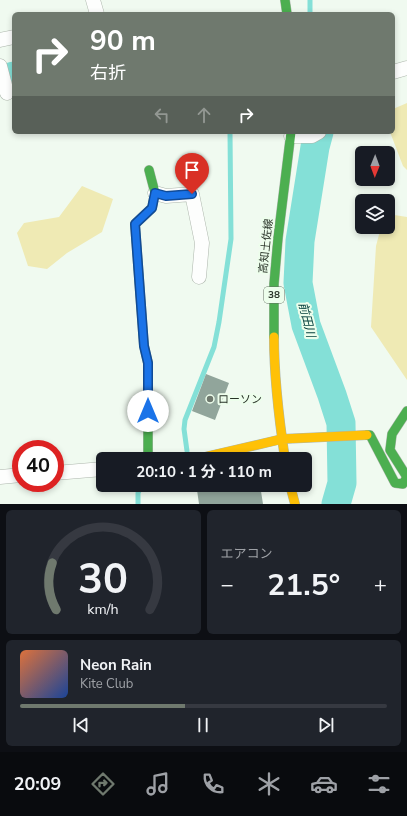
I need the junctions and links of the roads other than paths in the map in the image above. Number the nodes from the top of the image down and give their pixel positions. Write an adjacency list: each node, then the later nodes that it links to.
1 (93, 0): 3 (street)
2 (286, 0): 4 (street)
3 (96, 12)
4 (288, 12)
5 (12, 37): 6 (street)
6 (0, 40)
7 (0, 67): 10 (street)
8 (407, 68): 9 (street)
9 (395, 71)
10 (6, 91)
11 (291, 134): 12 (street); 17 (street, 高知土佐線 / 38)
12 (315, 134)
13 (149, 170): 14 (street)
14 (155, 193): 15 (street); 18 (street)
15 (199, 277)
16 (407, 411): 17 (street)
17 (282, 439): 19 (street); 20 (street, 高知土佐線 / 38)
18 (148, 452)
19 (226, 452)
20 (284, 452)
21 (96, 470): 22 (street)
22 (64, 472)
23 (12, 476): 24 (street)
24 (0, 477)
25 (292, 492): 26 (street)
26 (295, 504)

